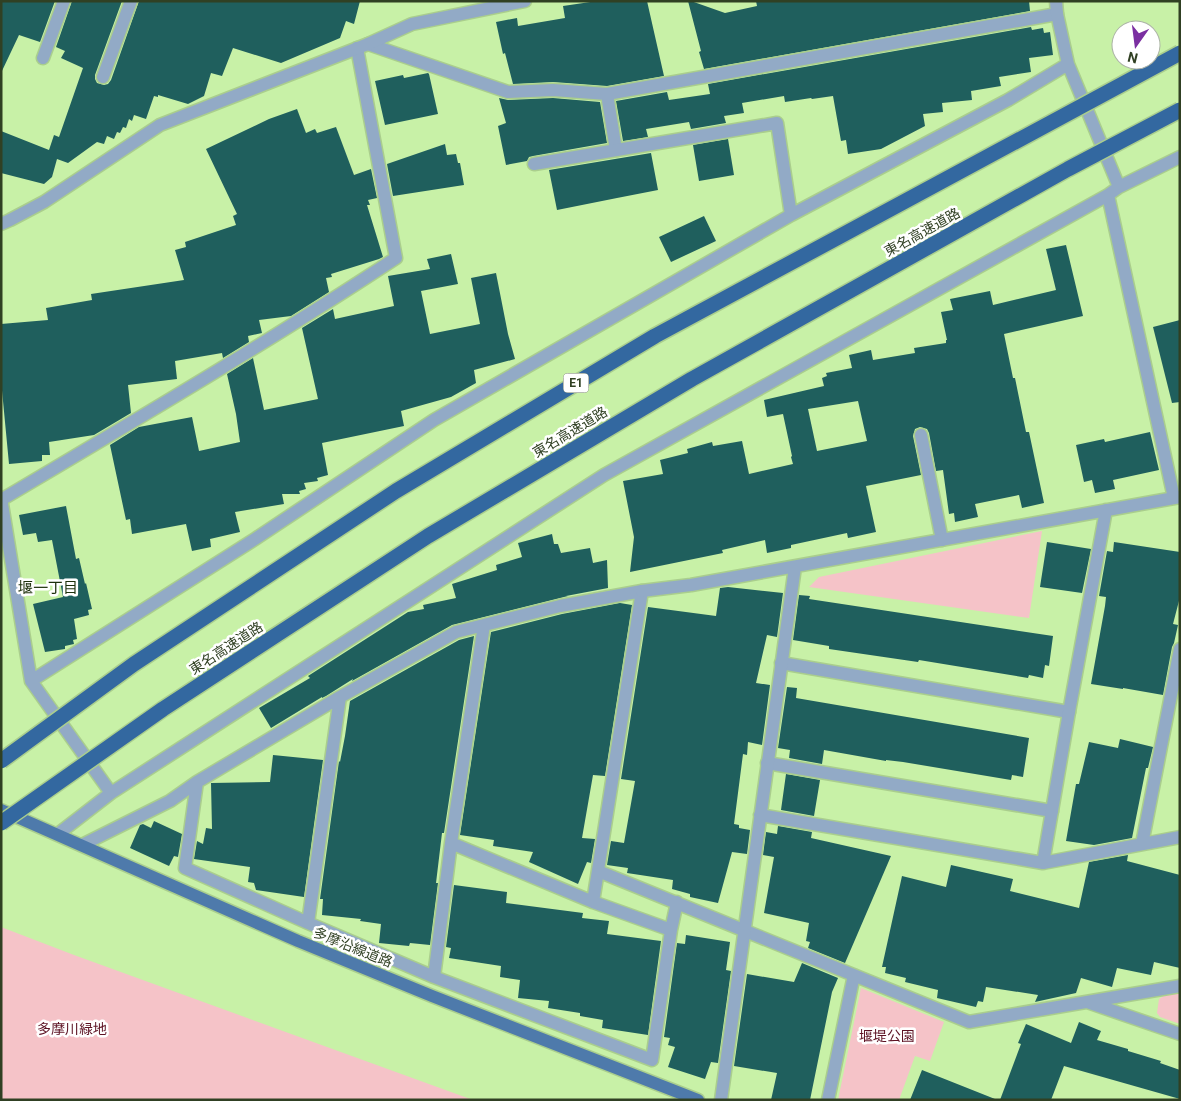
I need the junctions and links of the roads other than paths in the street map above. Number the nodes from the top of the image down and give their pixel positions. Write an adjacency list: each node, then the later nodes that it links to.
1 (64, 1): 8 (street)
2 (131, 1): 10 (street)
3 (525, 1): 6 (street)
4 (1056, 1): 5 (street)
5 (1057, 14): 9 (street); 11 (street)
6 (363, 46): 11 (street); 19 (street); 22 (street)
7 (1180, 53): 33 (highway, E1, bridge)
8 (43, 58)
9 (1068, 64): 16 (street); 18 (street)
10 (103, 77)
11 (607, 94): 13 (street)
12 (1180, 110): 40 (highway, 東名高速道路, bridge)
13 (616, 150): 15 (street); 18 (street)
14 (1180, 157): 16 (street)
15 (534, 164)
16 (1119, 187): 17 (street)
17 (1108, 196): 21 (street); 36 (street)
18 (791, 215): 30 (street)
19 (1, 224)
20 (921, 434): 24 (street)
21 (1177, 497): 23 (street)
22 (1, 499): 30 (street)
23 (1106, 510): 24 (street); 32 (street)
24 (942, 540): 25 (street)
25 (795, 567): 26 (street); 29 (street)
26 (642, 591): 27 (street); 47 (street)
27 (484, 625): 31 (street); 43 (street)
28 (1180, 649): 44 (street)
29 (781, 663): 32 (street); 34 (street)
30 (31, 681): 36 (street)
31 (340, 697): 35 (street); 50 (street)
32 (1069, 712): 38 (street)
33 (1, 761)
34 (768, 763): 38 (street); 39 (street)
35 (197, 782): 45 (street); 50 (street)
36 (111, 793): 41 (street)
37 (1, 810): 41 (main road, 多摩沿線道路)
38 (1052, 811): 46 (street)
39 (760, 814): 46 (street); 52 (street)
40 (1, 823)
41 (58, 834): 45 (main road, 多摩沿線道路)
42 (1180, 837): 44 (street)
43 (451, 844): 48 (street); 54 (street)
44 (1142, 844): 46 (street)
45 (82, 845): 58 (main road, 多摩沿線道路)
46 (1043, 863)
47 (598, 870): 48 (street); 49 (street)
48 (593, 902): 51 (street)
49 (676, 902): 51 (street); 52 (street)
50 (308, 923): 54 (street)
51 (671, 930): 54 (street)
52 (744, 930): 53 (street); 59 (street)
53 (854, 975): 56 (street); 60 (street)
54 (434, 977)
55 (1180, 986): 56 (street)
56 (1087, 1002): 57 (street)
57 (1180, 1034)
58 (698, 1100)
59 (721, 1100)
60 (828, 1100)

